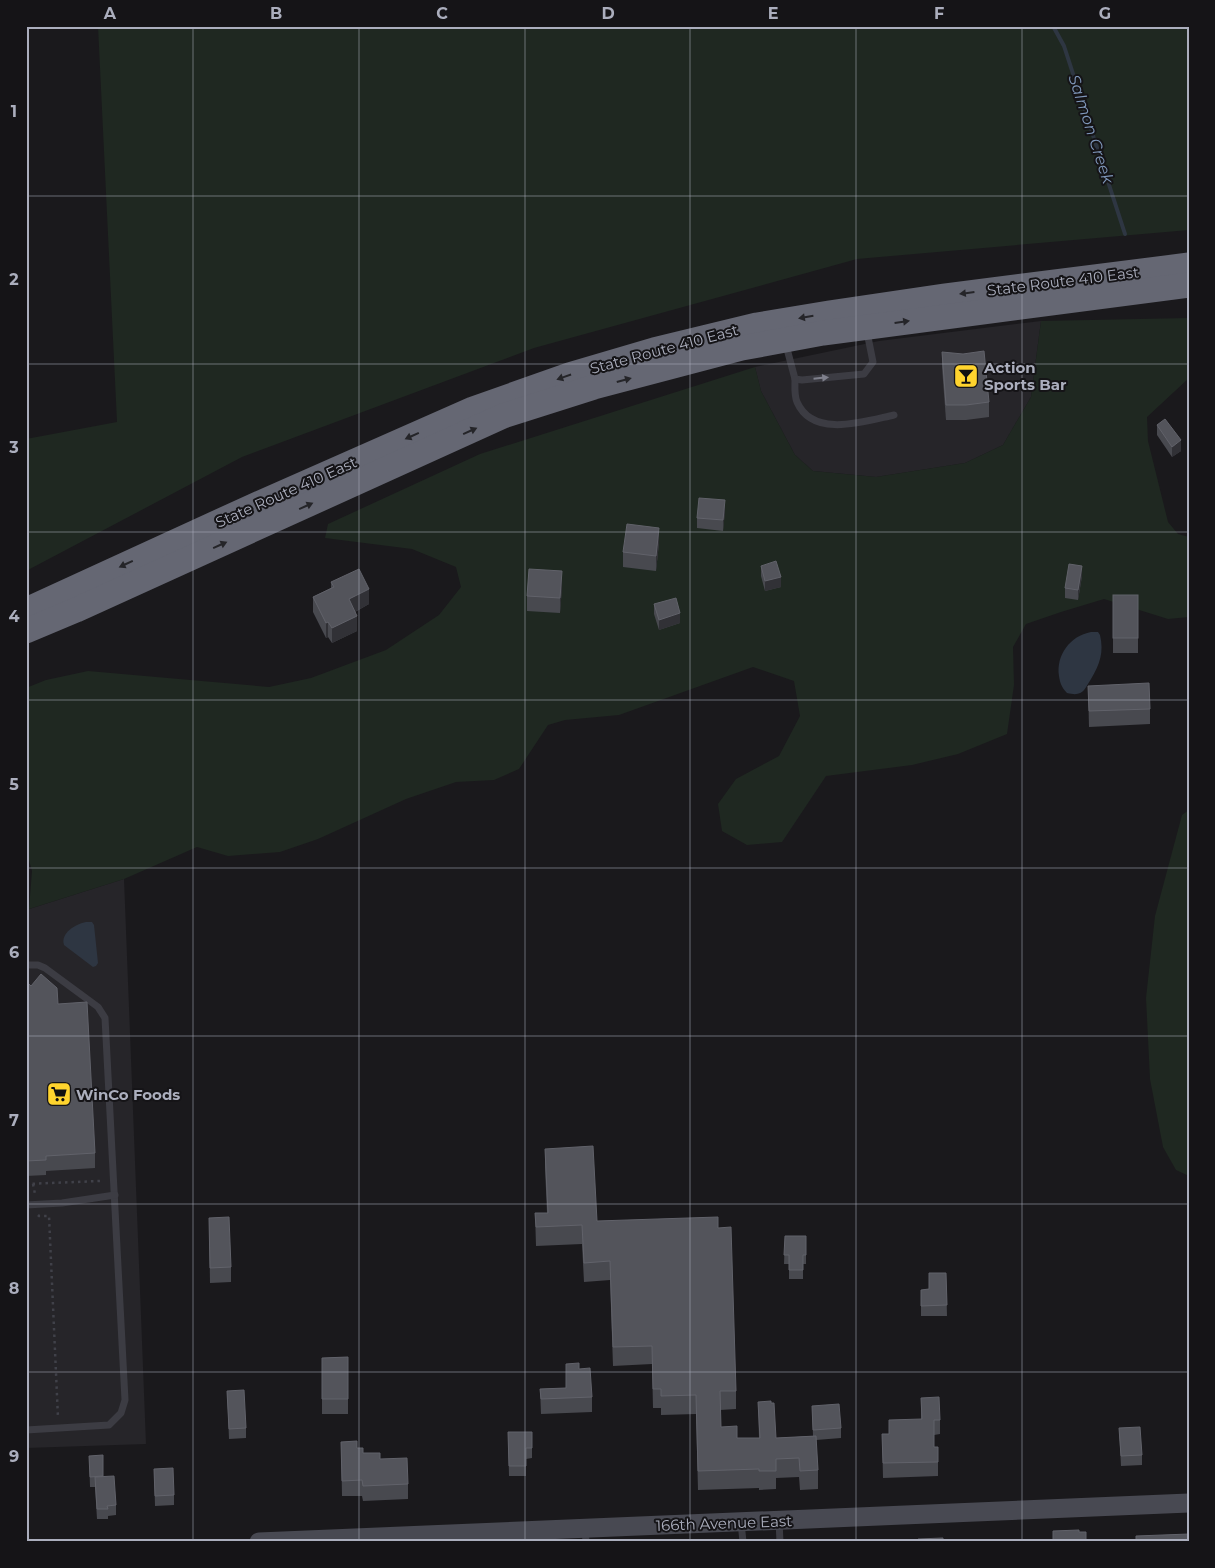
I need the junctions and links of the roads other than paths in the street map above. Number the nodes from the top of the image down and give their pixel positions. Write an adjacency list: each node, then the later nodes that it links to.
1 (1189, 265): 7 (highway, State Route 410 East, one-way to 7)
2 (1189, 285): 3 (highway, State Route 410 East, one-way to 2)
3 (866, 327): 4 (highway, State Route 410 East); 5 (lane, one-way to 3)
4 (784, 340): 5 (lane); 7 (highway, State Route 410 East, one-way to 4)
5 (795, 379): 6 (lane)
6 (894, 415)
7 (174, 554): 8 (highway, one-way to 8); 9 (highway)
8 (26, 610)
9 (76, 610): 10 (highway); 11 (highway)
10 (26, 631)
11 (26, 640)
12 (26, 965): 13 (lane)
13 (115, 1195): 14 (lane); 15 (lane)
14 (26, 1205)
15 (26, 1430)
16 (1189, 1503): 17 (street, 166th Avenue East)
17 (780, 1520): 18 (street, 166th Avenue East); 22 (lane)
18 (741, 1522): 19 (street, 166th Avenue East); 21 (lane)
19 (585, 1535): 20 (street, 166th Avenue East)
20 (259, 1542)
21 (743, 1542)
22 (780, 1542)

